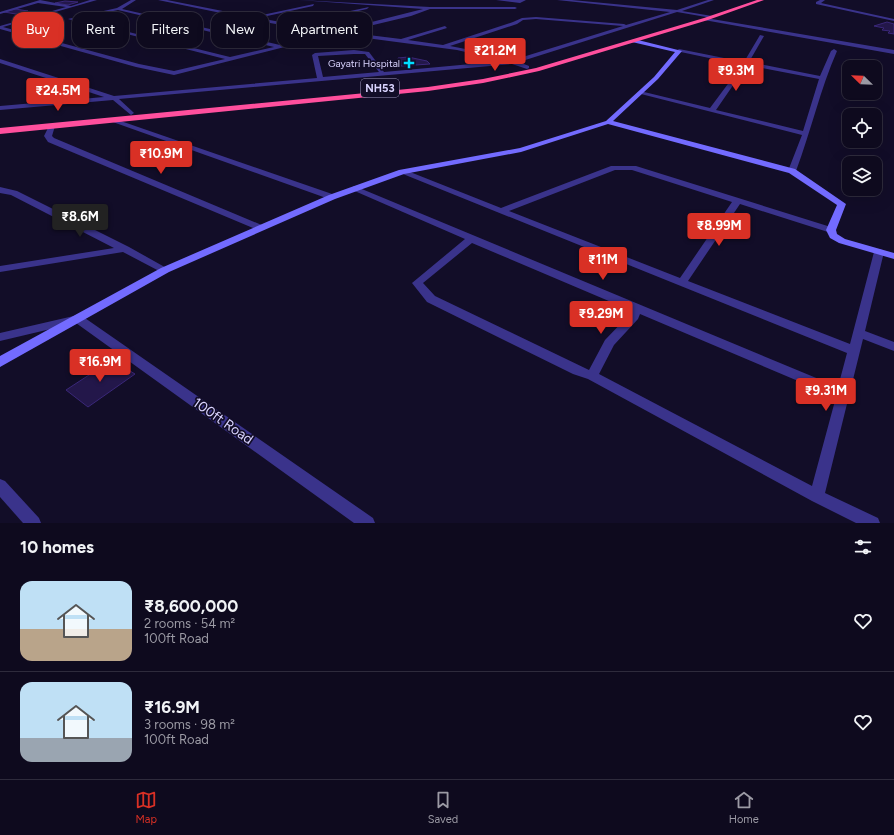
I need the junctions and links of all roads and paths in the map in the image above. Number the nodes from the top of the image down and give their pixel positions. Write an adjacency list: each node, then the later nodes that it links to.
1 (44, 0): 13 (street)
2 (95, 0): 15 (street)
3 (134, 0): 19 (street)
4 (160, 0): 21 (street)
5 (301, 0): 14 (street)
6 (498, 0): 12 (street)
7 (559, 0): 20 (street)
8 (712, 0): 20 (street)
9 (750, 0): 25 (highway, NH53)
10 (762, 0): 25 (highway, NH53)
11 (823, 0): 27 (street)
12 (522, 1): 18 (street)
13 (39, 2): 15 (street); 23 (street)
14 (321, 2): 16 (street); 24 (street)
15 (73, 6): 31 (street)
16 (374, 6): 17 (street); 22 (street)
17 (430, 8): 18 (street); 28 (street)
18 (515, 8): 26 (street)
19 (118, 9): 36 (street); 43 (street)
20 (677, 11): 25 (street); 29 (street)
21 (221, 12)
22 (348, 12)
23 (0, 13)
24 (269, 14)
25 (701, 16): 35 (highway, NH53); 39 (street); 42 (street); 47 (highway, NH53)
26 (522, 19): 29 (street); 37 (street)
27 (894, 20)
28 (372, 24)
29 (628, 25): 45 (street)
30 (445, 27): 34 (street)
31 (0, 28): 43 (street)
32 (762, 36): 46 (street)
33 (372, 37): 34 (street)
34 (403, 40): 37 (street)
35 (634, 41): 41 (street); 56 (highway, NH53)
36 (277, 45)
37 (445, 46): 45 (street)
38 (277, 47): 43 (street)
39 (894, 47)
40 (834, 51): 49 (street)
41 (679, 52): 46 (street); 51 (street)
42 (894, 52)
43 (230, 59)
44 (0, 61): 52 (street)
45 (514, 62): 47 (street); 48 (street)
46 (745, 64): 49 (street); 54 (street)
47 (527, 67): 55 (highway, NH53)
48 (383, 74): 50 (street); 50 (street)
49 (822, 78): 61 (street)
50 (320, 79): 52 (street)
51 (640, 93): 54 (street); 57 (street)
52 (114, 98): 53 (street); 55 (street)
53 (0, 108)
54 (712, 110): 61 (street)
55 (131, 113): 58 (highway, NH53)
56 (112, 120): 59 (highway, NH53); 66 (street)
57 (608, 122): 62 (street); 63 (street)
58 (0, 125)
59 (52, 126): 60 (highway, NH53); 69 (street)
60 (0, 131)
61 (806, 134): 62 (street)
62 (792, 171): 70 (street)
63 (402, 172): 64 (street); 68 (street)
64 (354, 188): 66 (street); 71 (street)
65 (0, 190): 72 (street)
66 (332, 197): 69 (street)
67 (738, 200): 68 (street); 70 (street); 77 (street)
68 (500, 211): 77 (street)
69 (260, 228): 76 (street)
70 (831, 230): 73 (street)
71 (472, 238): 78 (street); 85 (street)
72 (126, 249): 75 (street); 76 (street)
73 (879, 252): 74 (street); 80 (street)
74 (894, 256)
75 (0, 269)
76 (165, 270): 79 (street)
77 (682, 283): 83 (street)
78 (636, 308): 85 (street); 86 (street)
79 (78, 319): 81 (street); 84 (street); 90 (street, 100ft Road)
80 (859, 333): 82 (street); 83 (street)
81 (0, 337)
82 (894, 347)
83 (855, 351): 86 (street)
84 (0, 362)
85 (592, 376): 88 (street)
86 (844, 395): 88 (street)
87 (0, 486): 89 (street)
88 (817, 496): 91 (street)
89 (33, 523)
90 (367, 523)
91 (872, 523)

